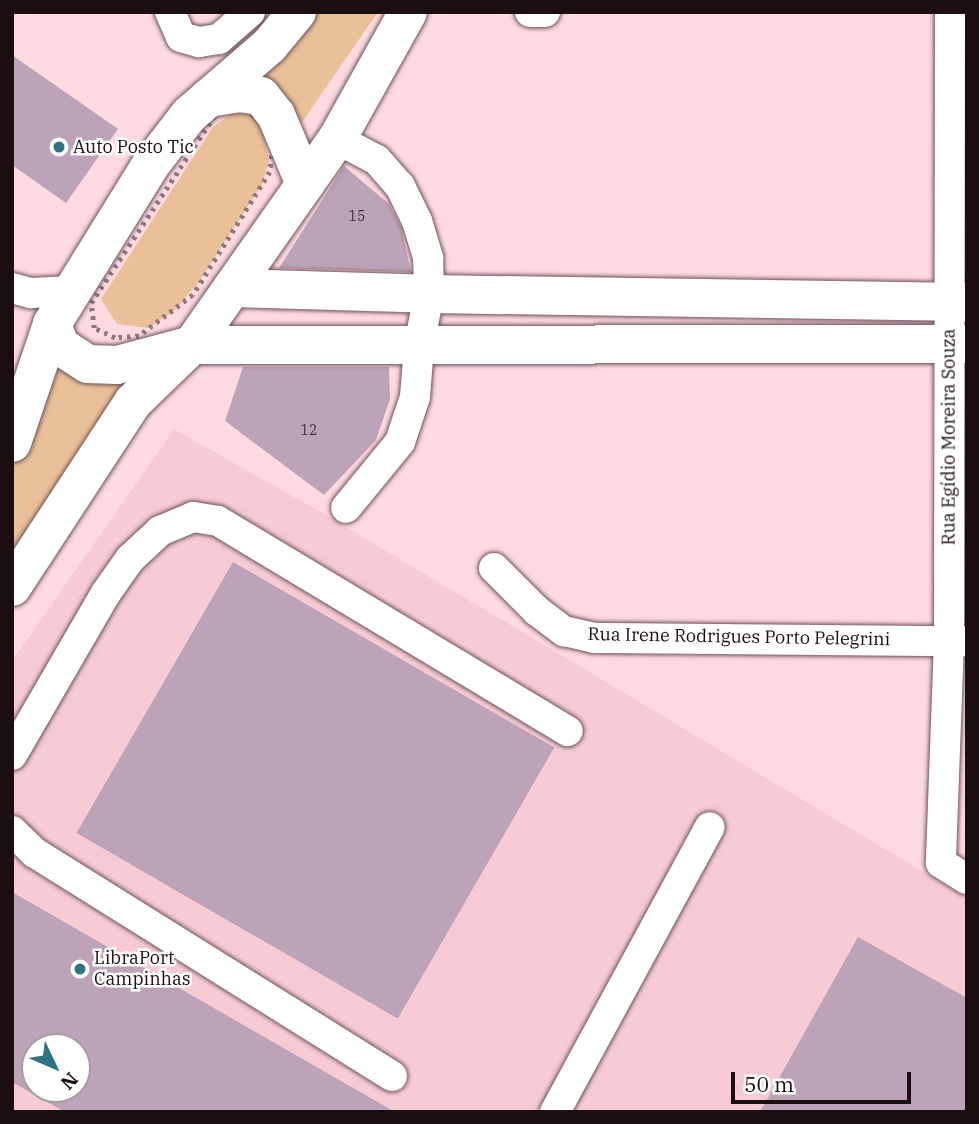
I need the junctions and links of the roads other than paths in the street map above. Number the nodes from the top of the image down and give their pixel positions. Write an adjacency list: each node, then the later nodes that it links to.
1 (170, 12): 7 (street)
2 (297, 12): 8 (main road)
3 (408, 12): 9 (main road)
4 (530, 12): 5 (street)
5 (545, 12)
6 (950, 12): 14 (street, Rua Egídio Moreira Souza)
7 (250, 13)
8 (208, 97): 10 (main road); 15 (main road)
9 (337, 139): 10 (main road); 13 (street)
10 (305, 184): 12 (main road)
11 (12, 288): 15 (street)
12 (232, 288): 13 (main road); 17 (main road)
13 (429, 294): 14 (main road); 18 (street)
14 (958, 302): 16 (street, Rua Egídio Moreira Souza)
15 (61, 307): 17 (main road); 19 (main road)
16 (957, 344): 18 (main road); 23 (street, Rua Egídio Moreira Souza)
17 (192, 345): 18 (main road); 22 (main road)
18 (419, 346): 20 (street)
19 (12, 443)
20 (346, 508)
21 (494, 568): 23 (street, Rua Irene Rodrigues Porto Pelegrini)
22 (12, 587)
23 (958, 640): 28 (street, Rua Egídio Moreira Souza)
24 (568, 731): 25 (street)
25 (12, 755)
26 (710, 827): 30 (street)
27 (12, 831): 29 (street)
28 (967, 879)
29 (392, 1076)
30 (555, 1112)

